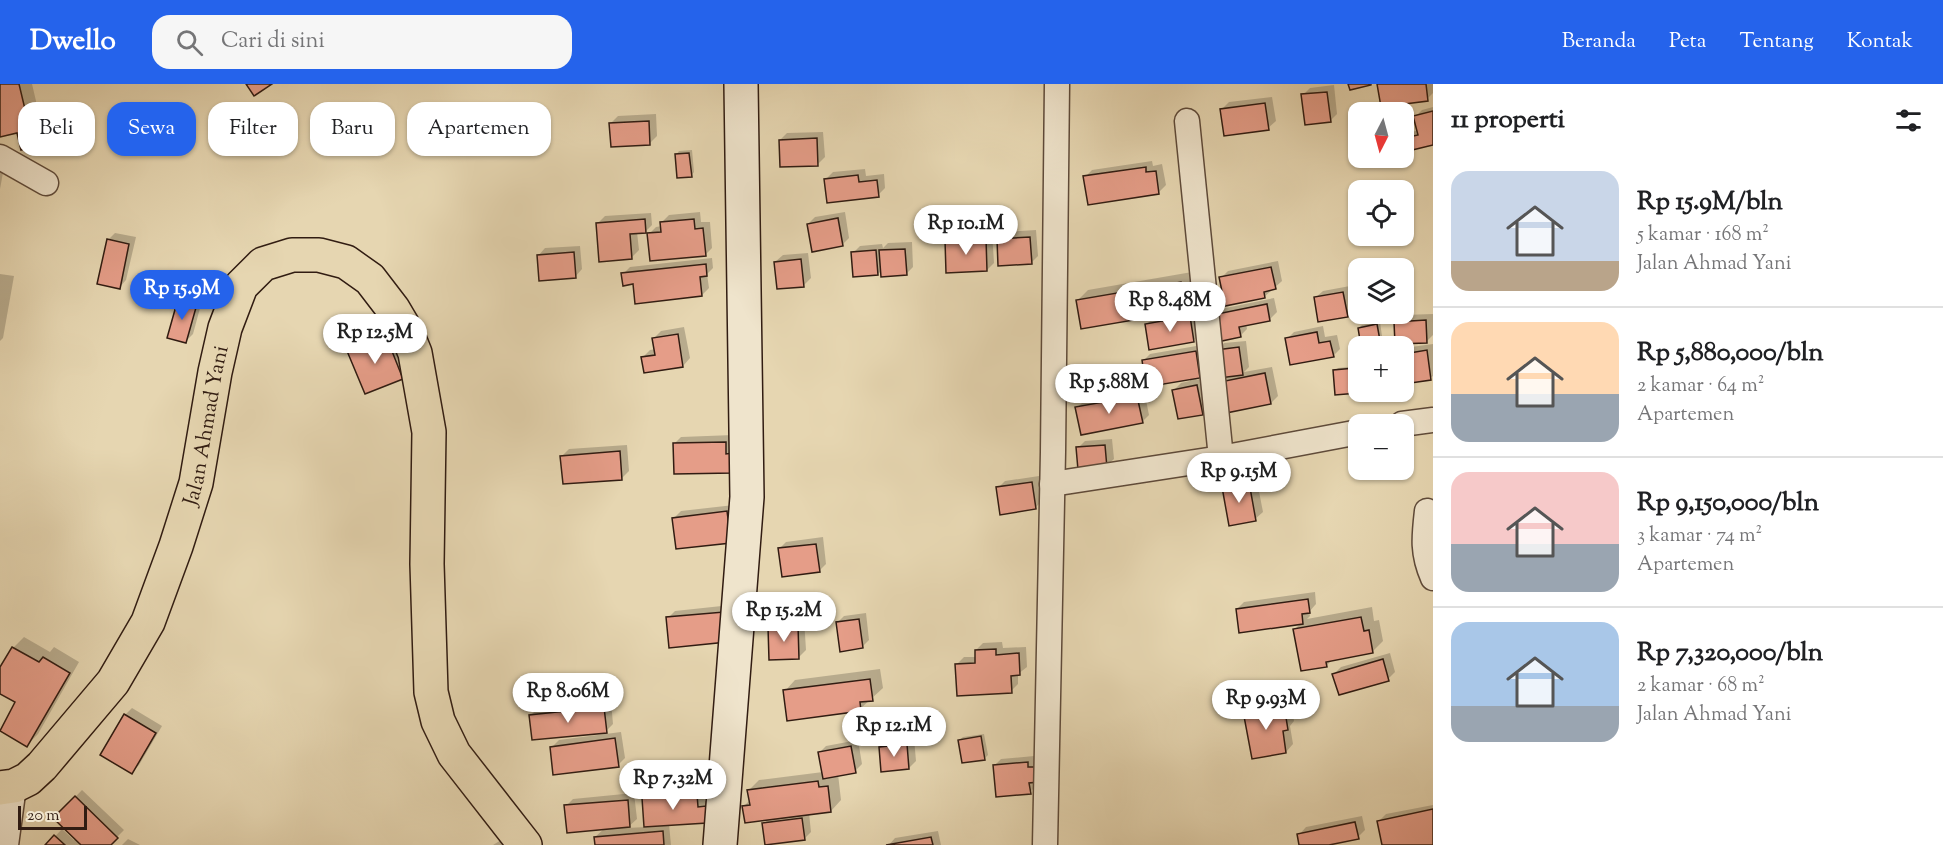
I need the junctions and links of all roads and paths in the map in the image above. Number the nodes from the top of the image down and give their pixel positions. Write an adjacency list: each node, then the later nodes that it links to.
1 (741, 84): 16 (street)
2 (1057, 84): 10 (street)
3 (1187, 121): 9 (street)
4 (0, 157): 5 (street)
5 (46, 183)
6 (1433, 420): 7 (street)
7 (1414, 422)
8 (1348, 434): 9 (street)
9 (1221, 458): 10 (street)
10 (1052, 484): 17 (street)
11 (1427, 511): 12 (street)
12 (1433, 578)
13 (7, 787): 14 (street); 15 (highway, Jalan Ahmad Yani)
14 (6, 845)
15 (525, 845)
16 (720, 845)
17 (1045, 845)

